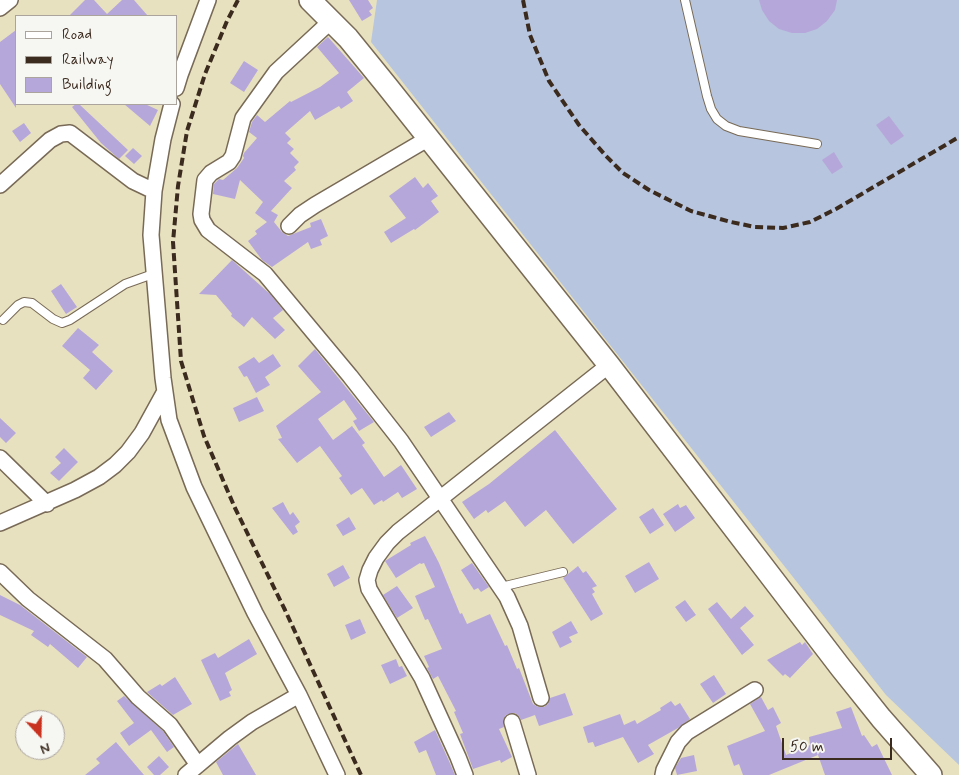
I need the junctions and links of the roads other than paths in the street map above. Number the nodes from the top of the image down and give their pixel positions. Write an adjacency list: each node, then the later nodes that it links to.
1 (10, 0): 5 (street)
2 (208, 0): 7 (street)
3 (310, 0): 6 (street)
4 (685, 0): 10 (lane)
5 (0, 8)
6 (331, 21): 9 (street); 19 (street)
7 (178, 82)
8 (172, 105): 12 (street)
9 (429, 138): 13 (street); 16 (street)
10 (817, 144)
11 (0, 184): 12 (street)
12 (154, 191): 14 (street)
13 (289, 226)
14 (153, 274): 15 (lane); 17 (street)
15 (3, 320)
16 (609, 365): 19 (street); 34 (street)
17 (164, 393): 20 (street); 26 (street)
18 (0, 458): 20 (street)
19 (441, 498): 24 (street); 31 (street)
20 (47, 504): 21 (street)
21 (0, 523)
22 (0, 572): 29 (street)
23 (563, 572): 24 (lane)
24 (501, 587): 27 (street)
25 (755, 690): 33 (street)
26 (298, 695): 29 (street); 30 (street)
27 (541, 698)
28 (512, 722): 32 (street)
29 (192, 770)
30 (337, 775)
31 (464, 775)
32 (528, 775)
33 (663, 775)
34 (931, 775)

